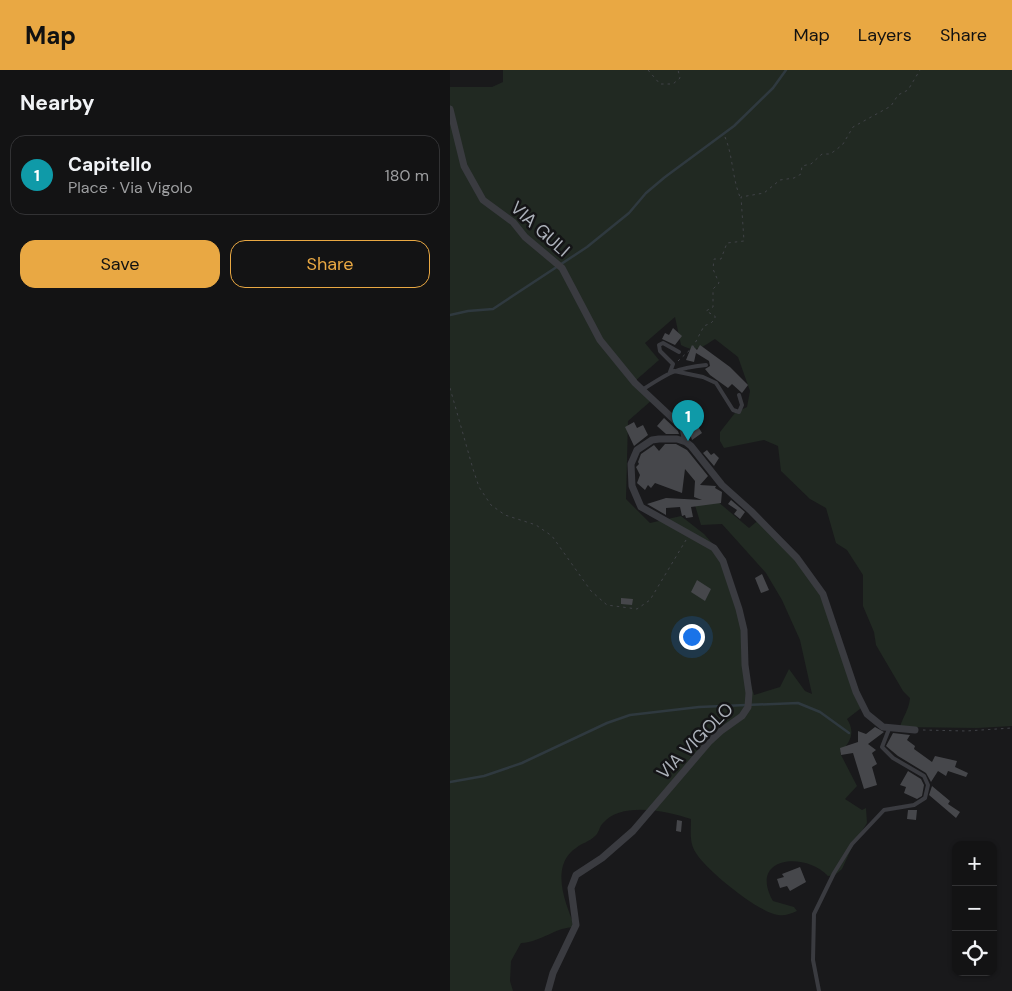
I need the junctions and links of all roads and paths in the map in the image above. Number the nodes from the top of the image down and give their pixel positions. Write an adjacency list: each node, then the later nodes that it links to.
1 (648, 70): 2 (path)
2 (678, 70)
3 (920, 70): 6 (path)
4 (450, 109): 12 (street, VIA GULI)
5 (725, 137): 6 (path)
6 (740, 197): 8 (path)
7 (679, 352): 8 (lane)
8 (672, 364): 10 (lane)
9 (706, 365): 10 (lane)
10 (672, 371): 12 (lane); 13 (lane)
11 (450, 388): 15 (path)
12 (642, 390): 14 (street)
13 (739, 395)
14 (686, 442): 15 (street, VIA VIGOLO); 17 (street)
15 (690, 533): 19 (street, VIA VIGOLO)
16 (1012, 728): 18 (path)
17 (889, 729): 18 (street); 20 (lane)
18 (915, 730)
19 (548, 991)
20 (819, 991)

